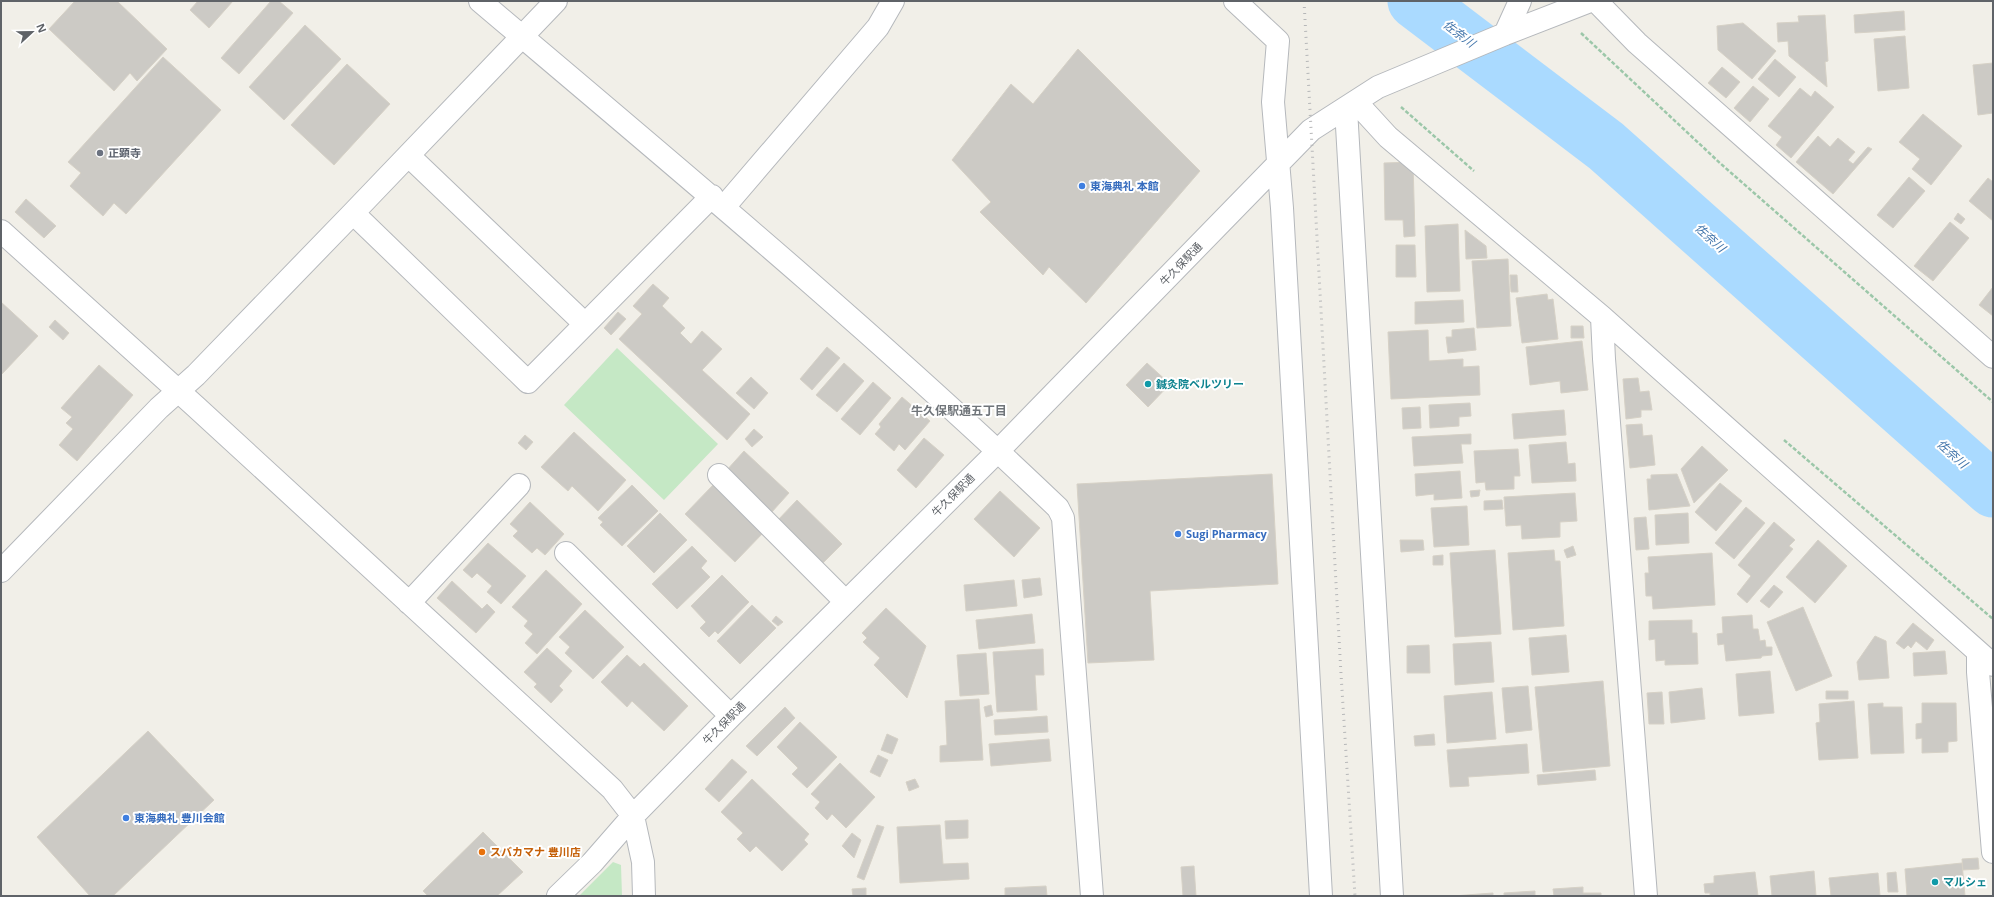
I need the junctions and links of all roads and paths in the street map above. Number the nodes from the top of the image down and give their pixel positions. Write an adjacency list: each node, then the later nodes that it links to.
1 (480, 1): 10 (street)
2 (556, 1): 10 (street)
3 (892, 1): 14 (street)
4 (1235, 1): 13 (street)
5 (1520, 1): 9 (street)
6 (1590, 1): 8 (street, 牛久保駅通)
7 (1596, 1): 19 (street)
8 (1559, 12): 9 (street, 牛久保駅通); 21 (path)
9 (1505, 34): 11 (street, 牛久保駅通)
10 (522, 37): 12 (street); 14 (street)
11 (1351, 106): 13 (street, 牛久保駅通); 17 (street); 37 (street)
12 (409, 156): 15 (street); 18 (street)
13 (1279, 164): 22 (street, 牛久保駅通); 36 (street)
14 (718, 202): 18 (street); 22 (street)
15 (353, 213): 18 (street); 20 (street)
16 (1, 231): 20 (street)
17 (1602, 317): 29 (street); 38 (street)
18 (585, 324)
19 (1993, 357)
20 (178, 391): 26 (street); 28 (street)
21 (1993, 402)
22 (998, 451): 27 (street, 牛久保駅通); 35 (street)
23 (719, 475): 27 (street)
24 (519, 485): 28 (street)
25 (566, 553): 30 (street)
26 (1, 571)
27 (846, 602): 30 (street, 牛久保駅通)
28 (409, 603): 31 (street)
29 (1986, 658): 32 (street)
30 (731, 716): 31 (street, 牛久保駅通)
31 (633, 816): 33 (street, 牛久保駅通); 34 (street)
32 (1993, 852)
33 (558, 896)
34 (644, 896)
35 (1092, 896)
36 (1321, 896)
37 (1392, 896)
38 (1646, 896)

